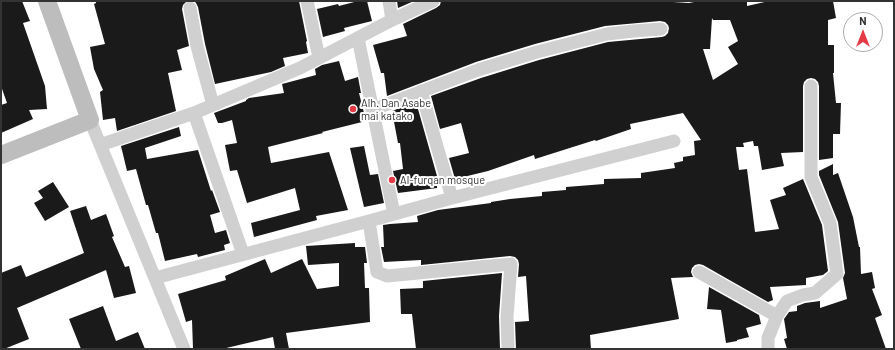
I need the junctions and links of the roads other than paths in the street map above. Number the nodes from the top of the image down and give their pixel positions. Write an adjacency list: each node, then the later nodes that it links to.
1 (47, 1): 15 (street)
2 (307, 1): 9 (street)
3 (389, 1): 6 (street)
4 (433, 1): 6 (street)
5 (190, 8): 12 (street)
6 (392, 20): 8 (street)
7 (661, 29): 11 (street)
8 (358, 38): 9 (street); 13 (street)
9 (319, 58): 12 (street)
10 (811, 86): 25 (street)
11 (421, 92): 13 (street); 19 (street)
12 (213, 105): 14 (street)
13 (372, 110): 20 (street)
14 (194, 113): 17 (street); 22 (street)
15 (90, 120): 17 (street); 18 (street)
16 (674, 141): 19 (street)
17 (100, 145): 24 (street)
18 (1, 155)
19 (452, 198): 20 (street)
20 (394, 214): 21 (street)
21 (369, 221): 22 (street); 27 (street)
22 (244, 254): 24 (street)
23 (699, 272): 25 (street)
24 (155, 278): 26 (street)
25 (777, 316): 28 (street)
26 (184, 349)
27 (508, 349)
28 (768, 349)

